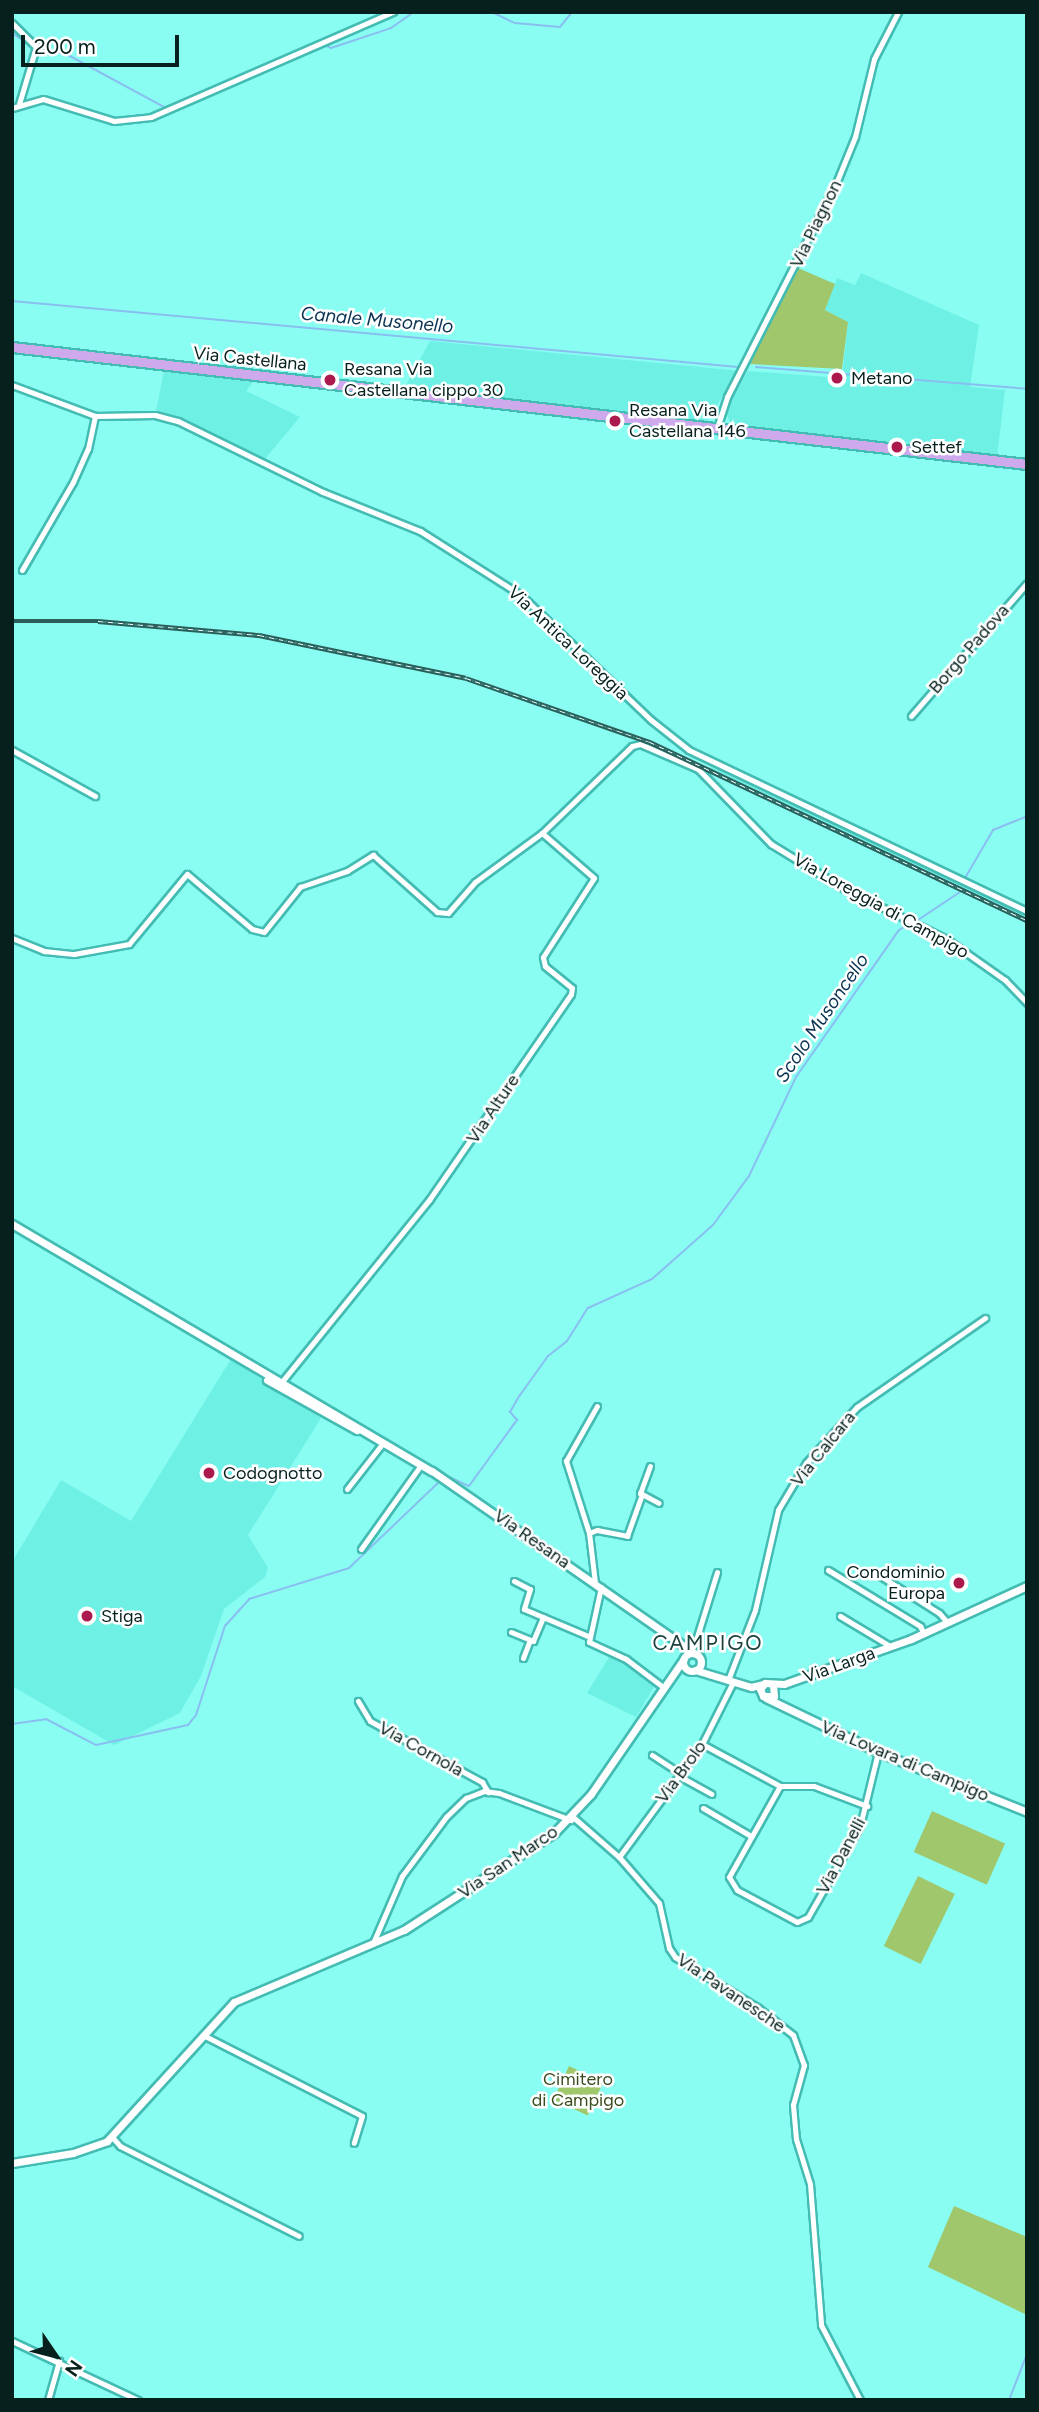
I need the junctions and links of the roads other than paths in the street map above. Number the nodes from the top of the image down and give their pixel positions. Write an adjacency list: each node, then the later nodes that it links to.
1 (393, 12): 4 (street)
2 (897, 13): 9 (street, Via Piagnon)
3 (12, 23): 4 (street)
4 (19, 104): 5 (street)
5 (12, 108)
6 (12, 347): 9 (main road, Via Castellana)
7 (12, 385): 8 (street, Via Antica Loreggia)
8 (95, 416): 11 (street); 17 (street, Via Antica Loreggia)
9 (717, 429): 10 (main road, Via Castellana)
10 (1027, 464)
11 (22, 570)
12 (1027, 583): 13 (street, Borgo Padova)
13 (911, 716)
14 (12, 750): 15 (street)
15 (95, 796)
16 (542, 833): 18 (street, Via Loreggia di Campigo); 19 (street, Via Loreggia di Campigo); 22 (street, Via Alture)
17 (1027, 911)
18 (12, 938)
19 (1027, 1003)
20 (12, 1224): 22 (street, Via Resana)
21 (985, 1318): 51 (street, Via Calcara)
22 (279, 1385): 24 (street, Via Resana)
23 (597, 1406): 30 (street)
24 (383, 1443): 25 (street, Via Resana); 27 (street)
25 (421, 1465): 31 (street); 36 (street, Via Resana)
26 (650, 1466): 28 (street)
27 (347, 1489)
28 (641, 1497): 29 (street); 30 (street)
29 (659, 1503)
30 (589, 1533): 36 (street)
31 (361, 1549)
32 (828, 1570): 42 (street)
33 (717, 1572): 46 (street)
34 (874, 1572): 40 (street)
35 (514, 1581): 39 (street)
36 (598, 1585): 43 (street); 46 (street, Via Resana)
37 (1027, 1586): 40 (street, Via Larga)
38 (840, 1616): 45 (street, Via Larga)
39 (543, 1617): 43 (street); 44 (street)
40 (948, 1623): 42 (street, Via Larga)
41 (512, 1632): 44 (street)
42 (924, 1634): 45 (street, Via Larga)
43 (589, 1636): 53 (street)
44 (530, 1640): 47 (street)
45 (890, 1646): 54 (street, Via Larga)
46 (691, 1656): 48 (street, Via Resana); 48 (street); 49 (street, Via Lovara di Campigo); 50 (street, Via San Marco)
47 (523, 1658)
48 (692, 1670): 49 (street, Via Lovara di Campigo); 50 (street, Via San Marco)
49 (715, 1674): 51 (street, Via Lovara di Campigo)
50 (670, 1679): 53 (street, Via San Marco)
51 (733, 1682): 52 (street, Via Lovara di Campigo); 55 (street, Via Lovara di Campigo); 58 (street, Via Brolo)
52 (763, 1684): 54 (street, Via Lovara di Campigo); 55 (street)
53 (663, 1687): 68 (street, Via San Marco)
54 (775, 1690): 55 (street); 57 (street)
55 (764, 1697): 57 (street, Via Lovara di Campigo)
56 (359, 1702): 63 (street, Via Cornola)
57 (784, 1708): 59 (street, Via Lovara di Campigo)
58 (702, 1744): 61 (street, Via Brolo); 62 (street)
59 (878, 1752): 65 (street, Via Danelli); 67 (street, Via Lovara di Campigo)
60 (652, 1755): 61 (street)
61 (680, 1775): 64 (street); 70 (street, Via Brolo)
62 (780, 1786): 65 (street); 69 (street)
63 (488, 1791): 68 (street, Via Cornola); 71 (street)
64 (711, 1794)
65 (867, 1806): 69 (street, Via Danelli)
66 (702, 1808): 69 (street)
67 (1027, 1812)
68 (572, 1818): 70 (street, Via Pavanesche); 71 (street, Via San Marco)
69 (751, 1836)
70 (619, 1857): 81 (street, Via Pavanesche)
71 (373, 1944): 72 (street, Via San Marco)
72 (203, 2035): 73 (street, Via San Marco); 74 (street)
73 (112, 2137): 75 (street); 76 (street)
74 (354, 2143)
75 (12, 2163)
76 (299, 2236)
77 (12, 2341): 78 (street)
78 (59, 2361): 79 (street); 80 (street)
79 (48, 2400)
80 (138, 2400)
81 (859, 2400)

